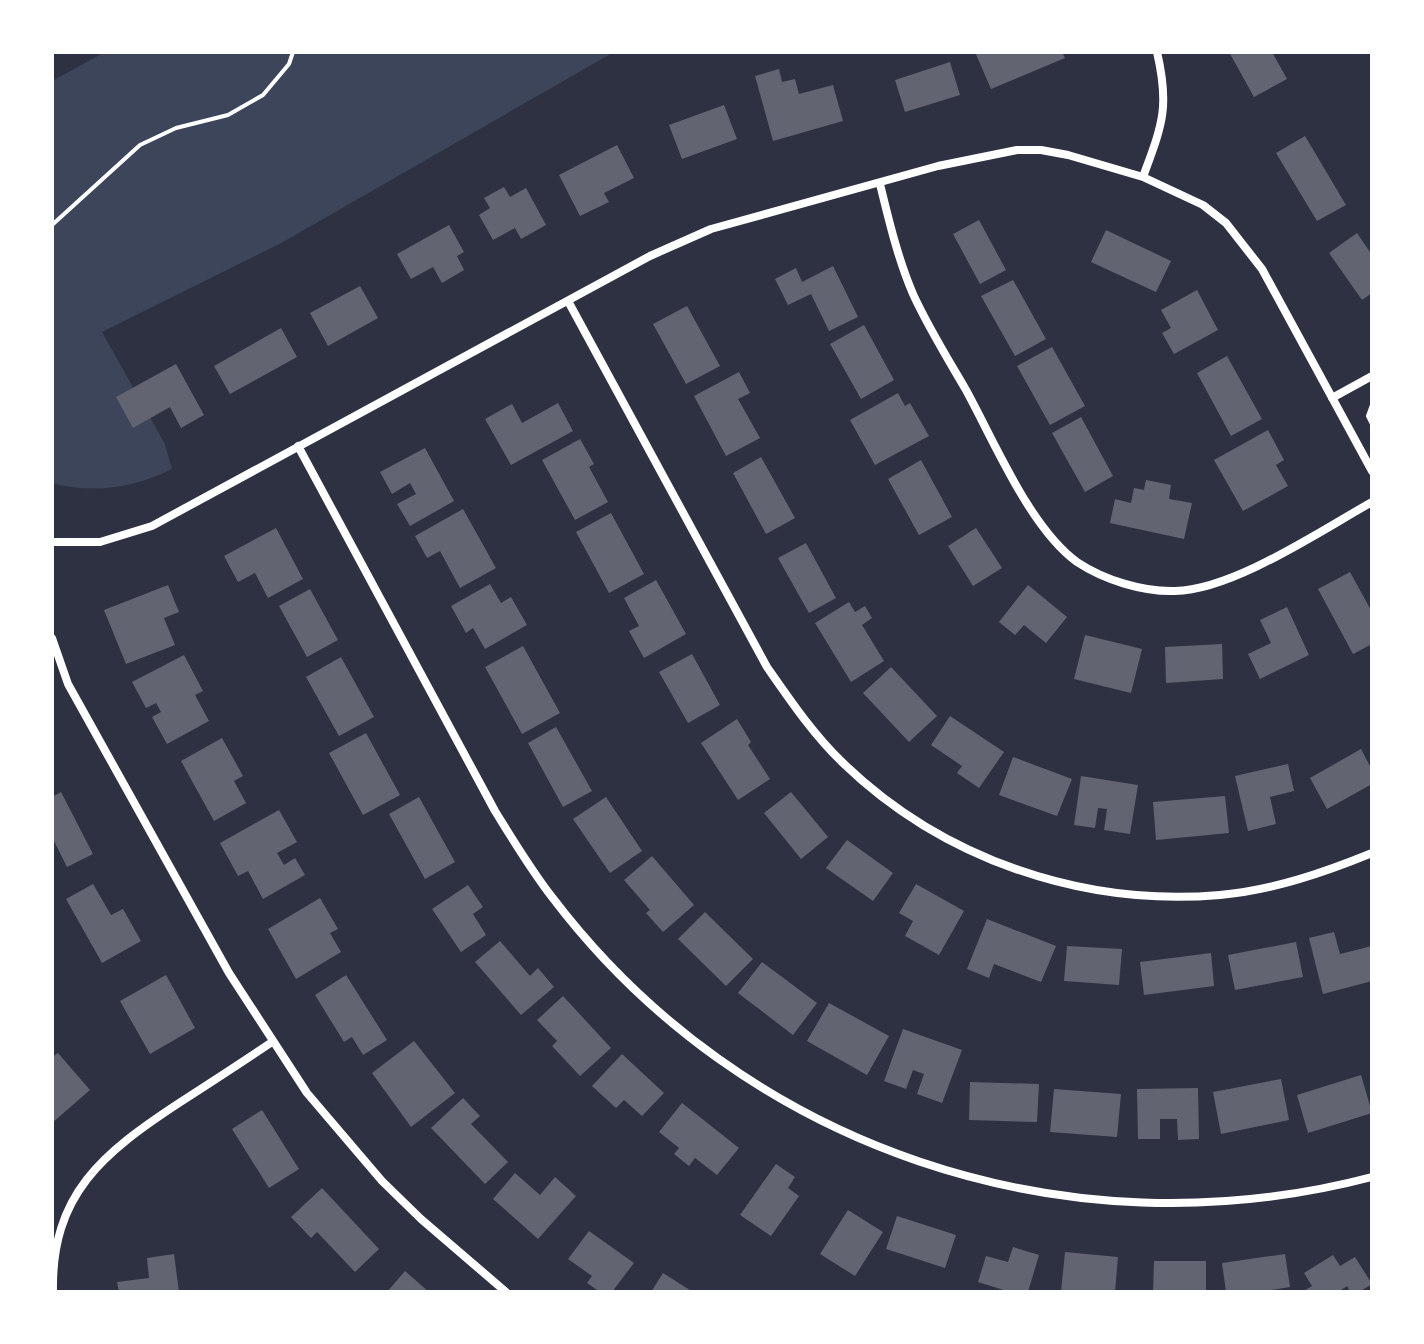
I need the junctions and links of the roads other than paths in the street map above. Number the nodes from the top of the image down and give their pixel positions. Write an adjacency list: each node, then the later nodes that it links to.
1 (1157, 52): 2 (street)
2 (1143, 177): 3 (street); 6 (street)
3 (880, 184): 4 (street); 9 (street)
4 (568, 301): 7 (street); 12 (street)
5 (1372, 376): 6 (street)
6 (1332, 398): 8 (street)
7 (298, 446): 10 (street); 14 (street)
8 (1372, 471)
9 (1372, 502)
10 (52, 542)
11 (52, 638): 13 (street)
12 (1372, 853)
13 (272, 1042): 16 (street); 18 (street)
14 (1372, 1177)
15 (52, 1215): 16 (street)
16 (63, 1220): 17 (street)
17 (53, 1292)
18 (506, 1292)

